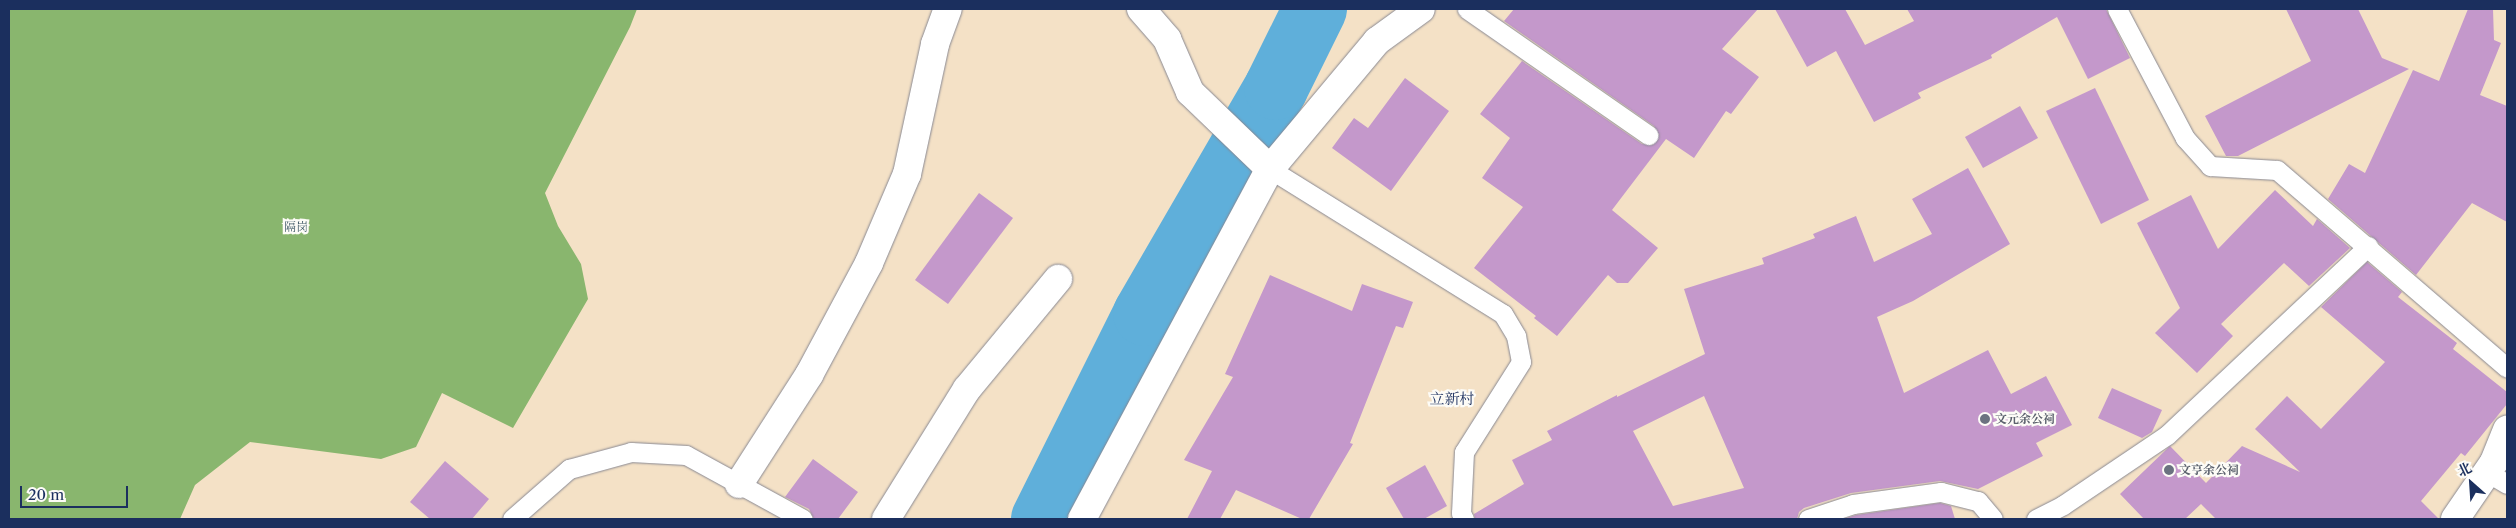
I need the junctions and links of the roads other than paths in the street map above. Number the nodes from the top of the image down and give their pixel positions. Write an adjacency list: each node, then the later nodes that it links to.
1 (948, 9): 13 (street)
2 (1141, 9): 7 (street)
3 (1421, 9): 7 (street)
4 (1467, 9): 6 (lane)
5 (2117, 9): 8 (lane)
6 (1648, 135)
7 (1263, 162): 17 (street); 18 (lane)
8 (2368, 246): 10 (lane); 21 (lane)
9 (1058, 279): 16 (street)
10 (2507, 368)
11 (2507, 429): 12 (street)
12 (2497, 478): 22 (street)
13 (739, 484): 14 (lane); 15 (lane)
14 (512, 519)
15 (803, 519)
16 (886, 519)
17 (1082, 519)
18 (1464, 519)
19 (1808, 519): 20 (lane)
20 (1993, 519)
21 (2036, 519)
22 (2455, 519)

